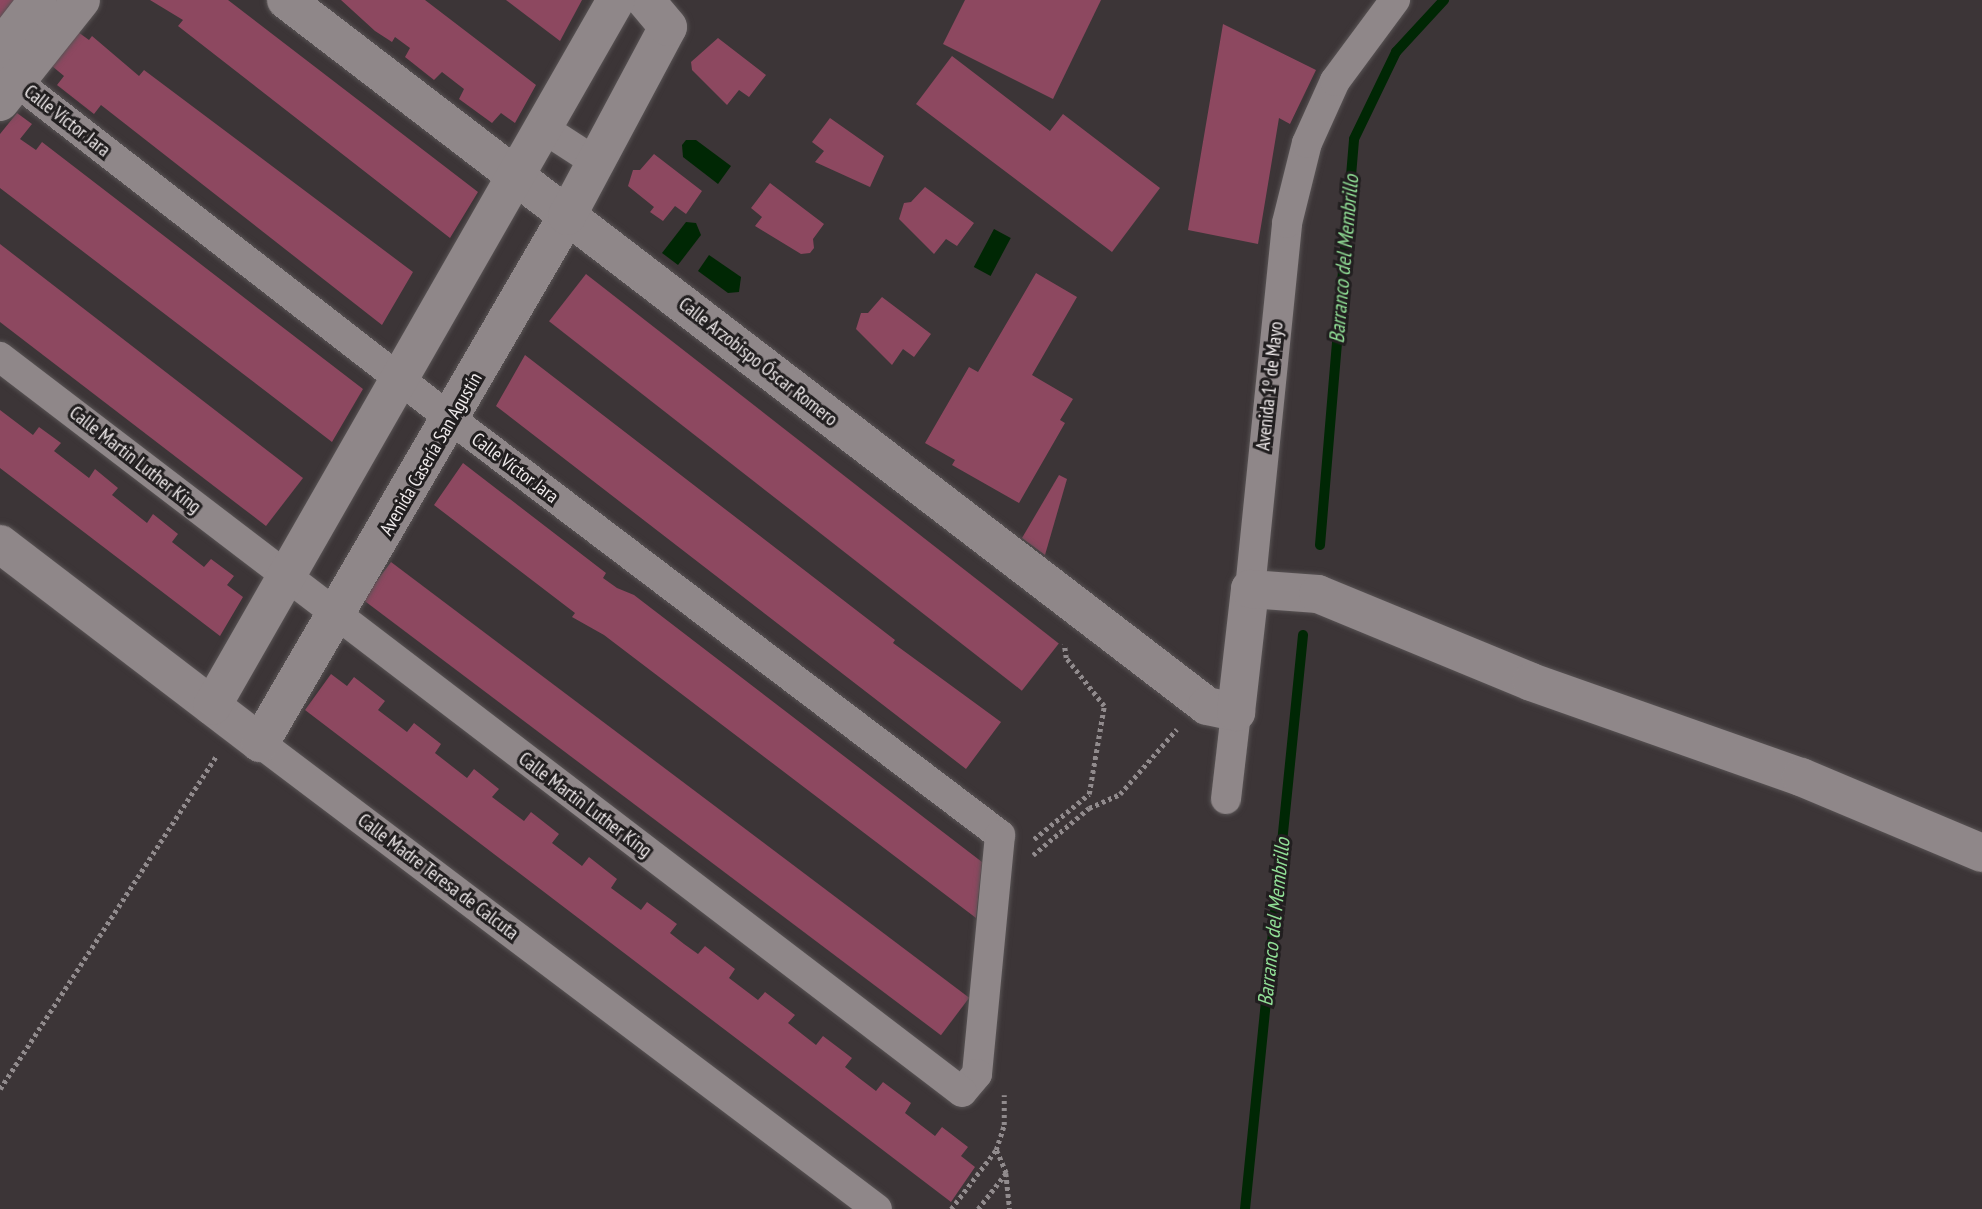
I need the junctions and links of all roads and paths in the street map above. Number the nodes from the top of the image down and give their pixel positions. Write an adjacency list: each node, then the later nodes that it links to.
1 (38, 0): 7 (street)
2 (81, 0): 7 (street)
3 (286, 0): 10 (street, Calle Arzobispo Óscar Romero)
4 (615, 0): 8 (street)
5 (645, 0): 9 (street, Avenida Casería San Agustín)
6 (1395, 0): 17 (street, Avenida 1º de Mayo)
7 (4, 75): 13 (street, Calle Víctor Jara)
8 (543, 128): 9 (street); 10 (street)
9 (594, 161): 11 (street, Avenida Casería San Agustín)
10 (516, 177): 11 (street, Calle Arzobispo Óscar Romero); 13 (street)
11 (567, 216): 14 (street, Avenida Casería San Agustín); 18 (street, Calle Arzobispo Óscar Romero)
12 (0, 357): 16 (street, Calle Martin Luther King)
13 (400, 379): 14 (street, Calle Víctor Jara); 16 (street)
14 (451, 419): 19 (street, Avenida Casería San Agustín); 24 (street, Calle Víctor Jara)
15 (0, 544): 21 (street, Calle Madre Teresa de Calcuta)
16 (288, 578): 19 (street, Calle Martin Luther King); 21 (street)
17 (1250, 589): 20 (street, Avenida 1º de Mayo); 25 (street)
18 (1065, 598): 20 (street, Calle Arzobispo Óscar Romero); 24 (path)
19 (337, 615): 21 (street, Avenida Casería San Agustín); 24 (street, Calle Martin Luther King)
20 (1236, 712): 23 (street, Avenida 1º de Mayo)
21 (236, 725): 27 (path); 30 (street, Calle Madre Teresa de Calcuta)
22 (1180, 725): 24 (path)
23 (1226, 799)
24 (1007, 851)
25 (1982, 853)
26 (1004, 1082): 28 (path)
27 (0, 1089)
28 (996, 1150): 29 (path); 31 (path)
29 (1006, 1173): 32 (path); 33 (path)
30 (877, 1209)
31 (951, 1209)
32 (978, 1209)
33 (1010, 1209)

